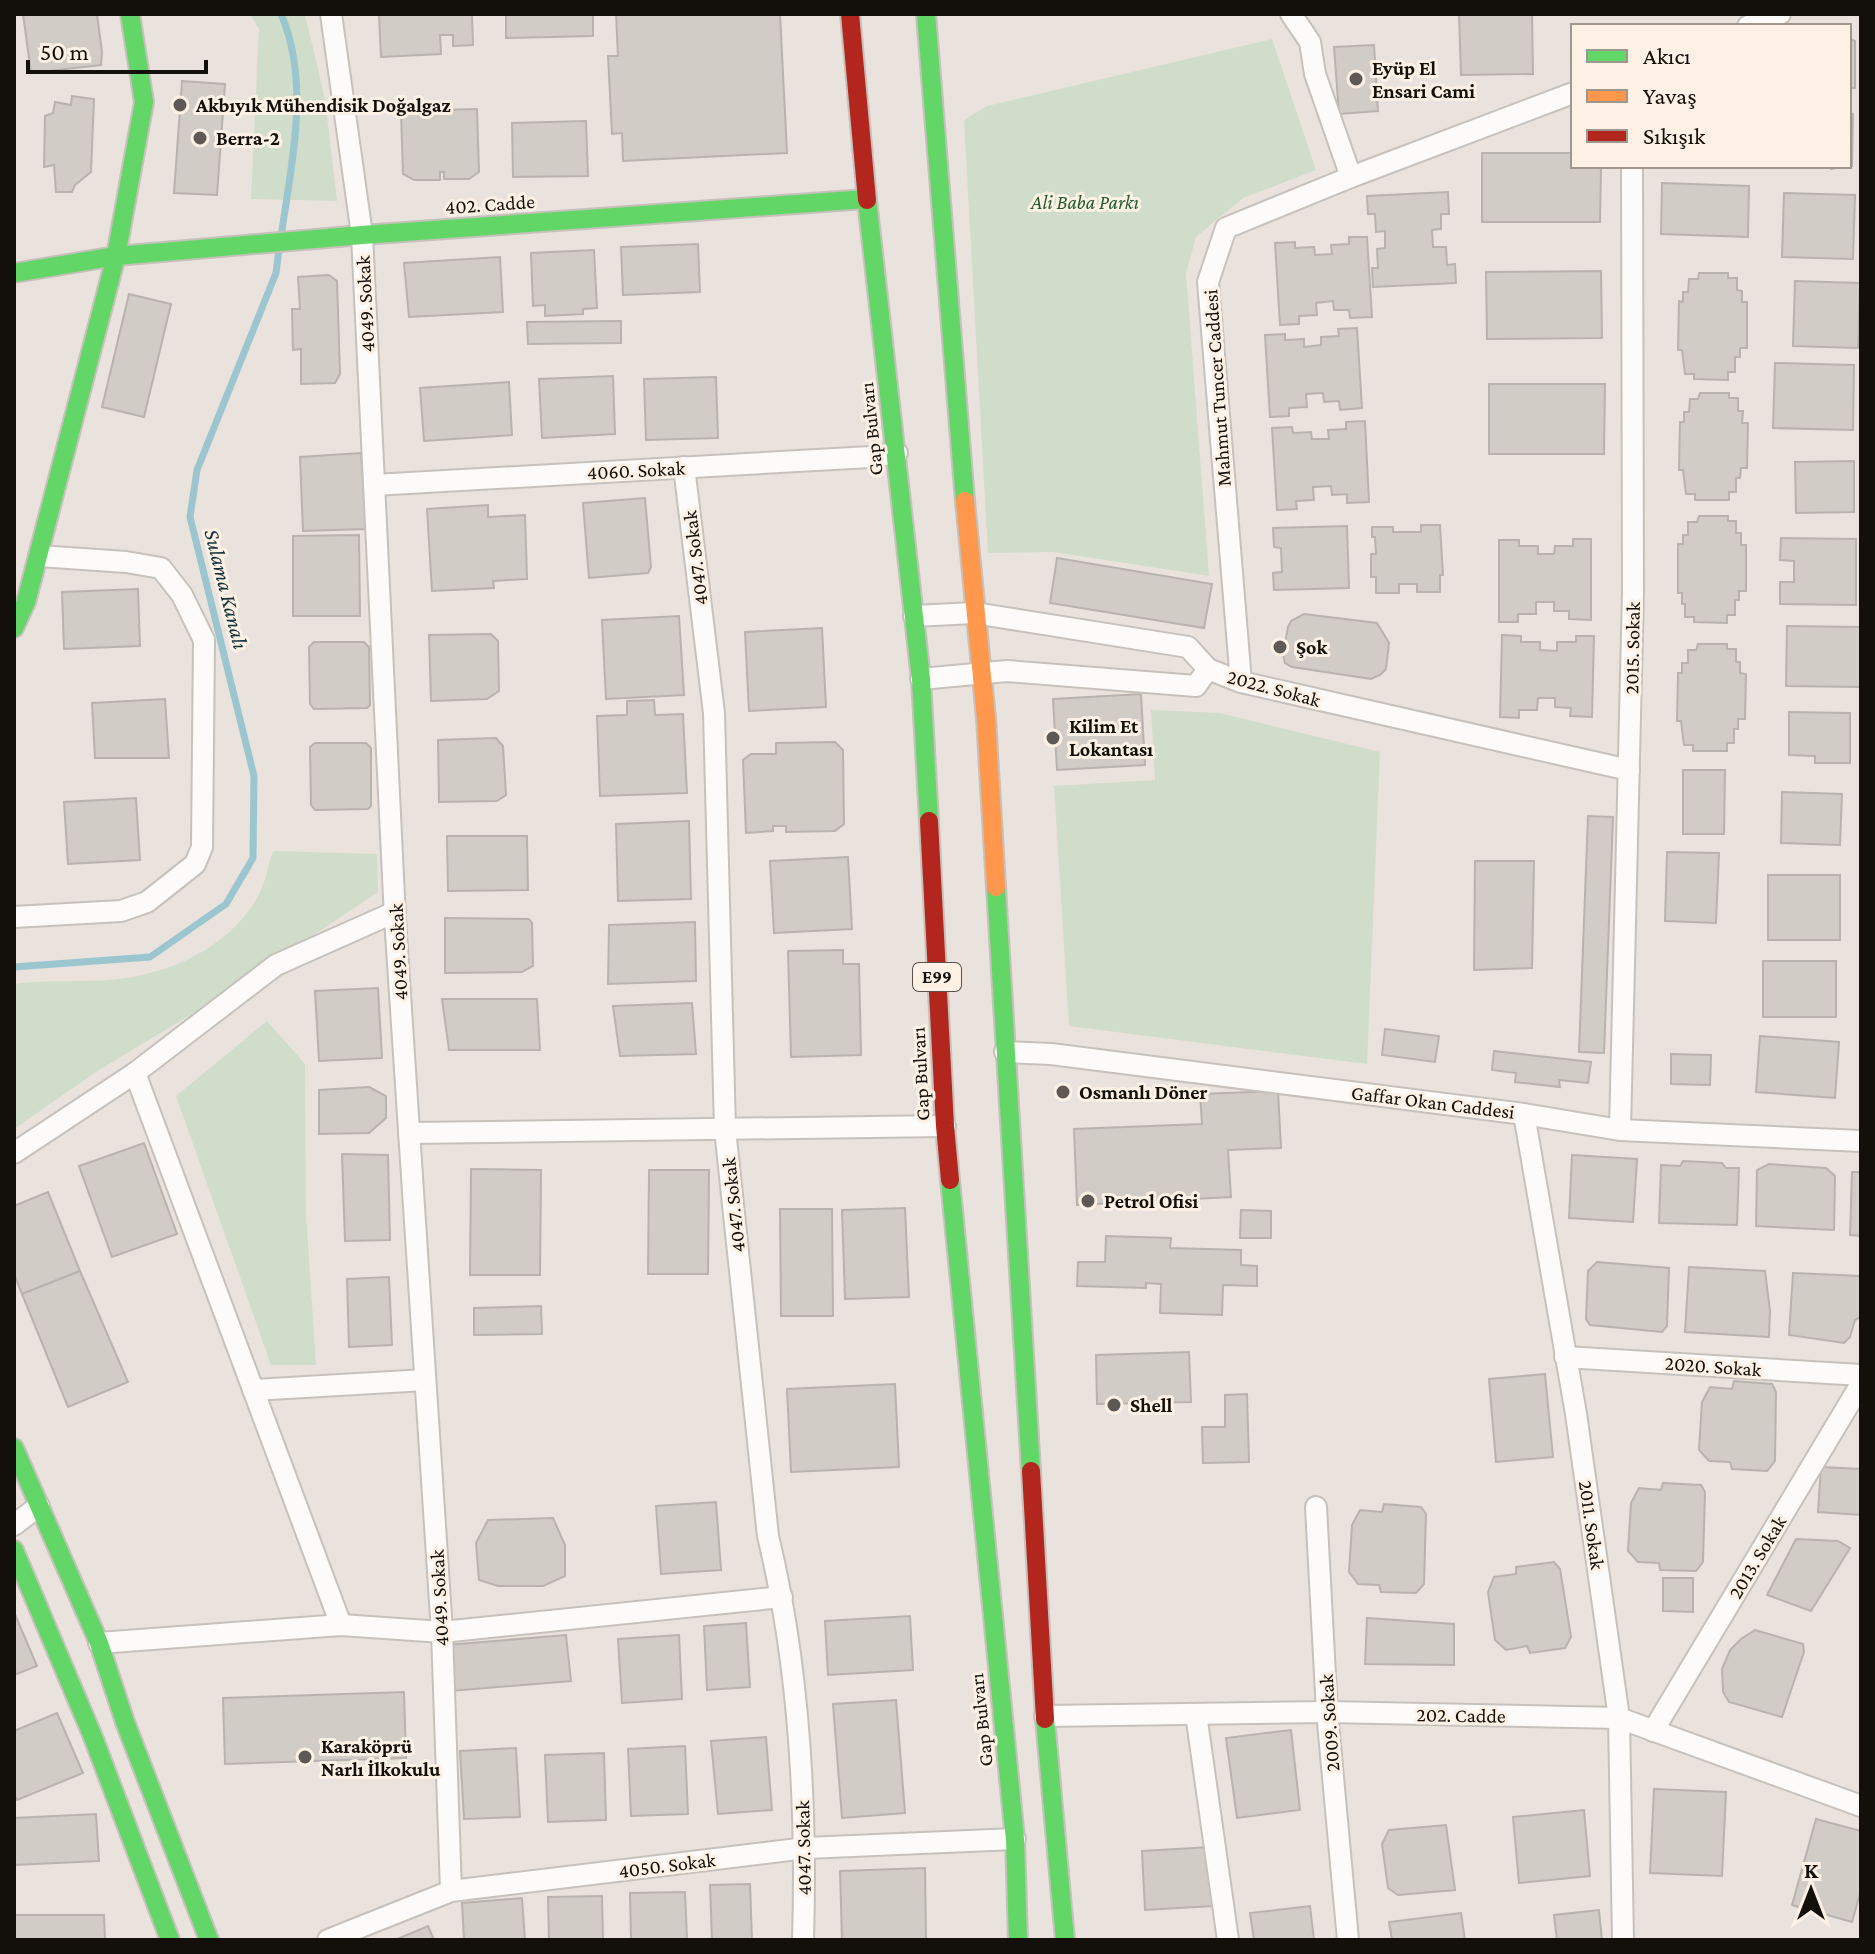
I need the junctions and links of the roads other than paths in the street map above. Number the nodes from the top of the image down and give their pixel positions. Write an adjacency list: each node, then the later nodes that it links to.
1 (130, 14): 13 (main road)
2 (331, 14): 12 (street, 4049. Sokak)
3 (850, 14): 11 (main road, Gap Bulvarı / E99)
4 (926, 14): 19 (main road)
5 (1291, 14): 10 (street)
6 (1780, 14): 7 (street)
7 (1753, 24)
8 (1571, 94): 10 (street, Mahmut Tuncer Caddesi)
9 (1632, 168): 26 (street, 2015. Sokak)
10 (1351, 177): 25 (street, Mahmut Tuncer Caddesi)
11 (866, 199): 12 (main road, 402. Cadde); 15 (main road, Gap Bulvarı / E99)
12 (362, 235): 13 (main road, 402. Cadde); 17 (street, 4049. Sokak)
13 (116, 256): 14 (main road, 402. Cadde); 18 (main road)
14 (14, 273)
15 (897, 453): 16 (street, 4060. Sokak); 20 (main road, Gap Bulvarı / E99)
16 (684, 467): 17 (street, 4060. Sokak); 33 (street, 4047. Sokak)
17 (374, 485): 27 (street, 4049. Sokak)
18 (39, 556): 21 (main road); 28 (street)
19 (974, 613): 20 (street); 22 (street); 23 (main road)
20 (914, 616): 24 (main road, Gap Bulvarı / E99)
21 (14, 628)
22 (1208, 669): 23 (street, 2022. Sokak); 25 (street, 2022. Sokak)
23 (980, 673): 24 (street, 2022. Sokak); 29 (main road)
24 (921, 679): 32 (main road, Gap Bulvarı / E99)
25 (1241, 682): 26 (street, 2022. Sokak)
26 (1629, 770): 34 (street, 2015. Sokak)
27 (395, 912): 30 (street); 35 (street, 4049. Sokak)
28 (14, 917)
29 (1005, 1052): 31 (street, Gaffar Okan Caddesi); 54 (main road)
30 (135, 1073): 37 (street); 42 (street)
31 (1524, 1114): 34 (street, Gaffar Okan Caddesi); 38 (street, 2011. Sokak)
32 (945, 1126): 33 (street); 58 (main road, Gap Bulvarı / E99)
33 (725, 1129): 35 (street); 48 (street, 4047. Sokak)
34 (1620, 1130): 36 (street, Gaffar Okan Caddesi)
35 (409, 1133): 40 (street, 4049. Sokak)
36 (1861, 1141)
37 (14, 1153)
38 (1565, 1357): 39 (street, 2020. Sokak); 55 (street, 2011. Sokak)
39 (1861, 1375)
40 (425, 1380): 42 (street); 50 (street, 4049. Sokak)
41 (1861, 1384): 56 (street, 2013. Sokak)
42 (253, 1390): 49 (street)
43 (14, 1448): 44 (main road)
44 (39, 1506): 46 (street); 51 (main road)
45 (1316, 1507): 52 (street, 2009. Sokak)
46 (14, 1525)
47 (14, 1550): 62 (main road)
48 (782, 1597): 50 (street); 59 (street, 4047. Sokak)
49 (341, 1625): 50 (street); 51 (street)
50 (442, 1632): 60 (street, 4049. Sokak)
51 (99, 1643): 63 (main road)
52 (1327, 1712): 53 (street, 202. Cadde); 55 (street, 202. Cadde); 68 (street, 2009. Sokak)
53 (1196, 1714): 54 (street, 202. Cadde); 67 (street)
54 (1045, 1716): 66 (main road)
55 (1619, 1718): 56 (street, 202. Cadde); 69 (street, 2011. Sokak)
56 (1653, 1731): 57 (street, 202. Cadde)
57 (1861, 1806)
58 (1015, 1839): 59 (street, 4050. Sokak); 65 (main road, Gap Bulvarı / E99)
59 (806, 1848): 60 (street, 4050. Sokak); 64 (street, 4047. Sokak)
60 (451, 1891): 61 (street, 4050. Sokak)
61 (334, 1938)
62 (170, 1940)
63 (209, 1940)
64 (803, 1940)
65 (1018, 1940)
66 (1065, 1940)
67 (1228, 1940)
68 (1348, 1940)
69 (1623, 1940)

